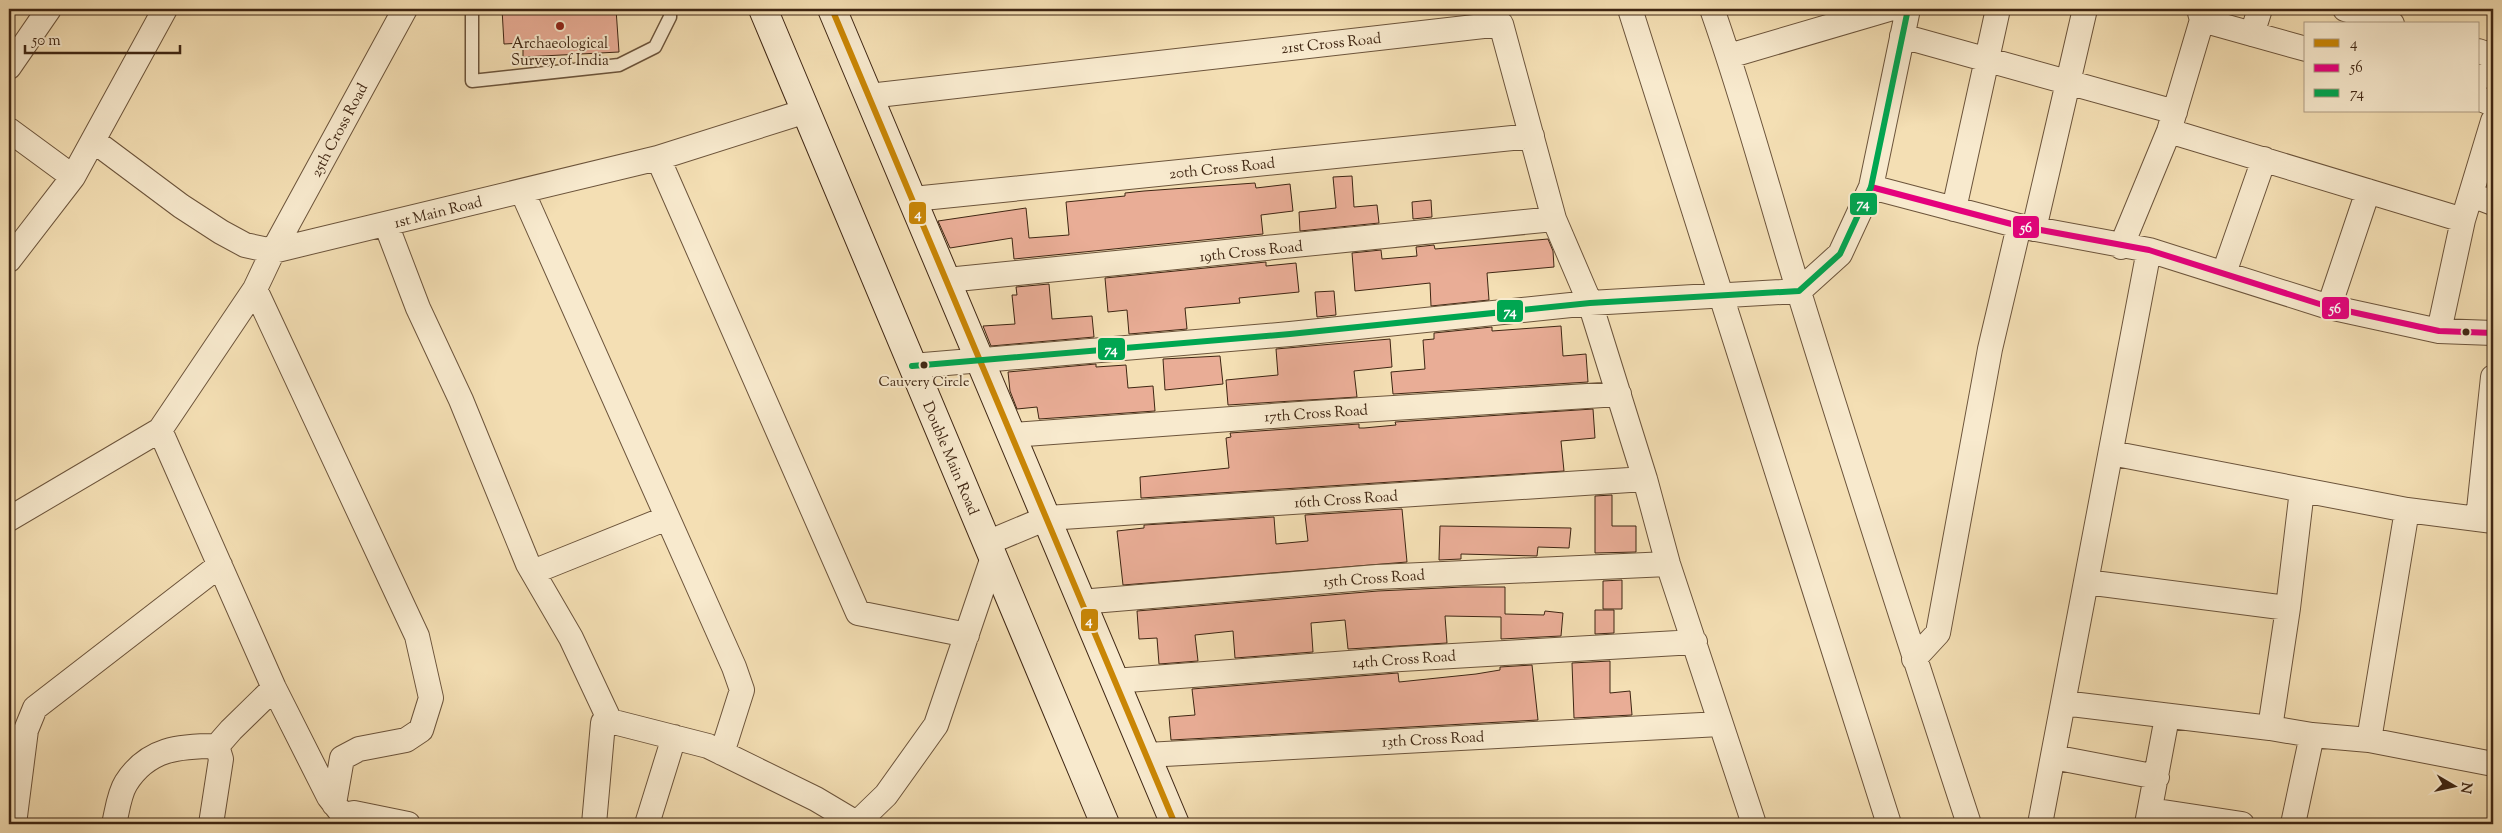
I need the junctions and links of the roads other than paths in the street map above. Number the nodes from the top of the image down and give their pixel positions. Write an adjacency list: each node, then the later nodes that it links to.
1 (49, 9): 26 (street)
2 (165, 9): 38 (street)
3 (405, 9): 54 (street, 25th Cross Road)
4 (472, 9): 5 (lane)
5 (670, 9)
6 (763, 9): 33 (street, Double Main Road)
7 (832, 9): 30 (street)
8 (1630, 9): 60 (street)
9 (1712, 9): 23 (street)
10 (1888, 9): 23 (street)
11 (1908, 9): 20 (street)
12 (1998, 9): 25 (street)
13 (2085, 9): 29 (street)
14 (2260, 9): 19 (street)
15 (2345, 9): 18 (street)
16 (2200, 14): 19 (street); 35 (street)
17 (1499, 16): 30 (street, 21st Cross Road); 37 (street, 21st Cross Road)
18 (2386, 22)
19 (2252, 34): 21 (street)
20 (1902, 36): 25 (street); 42 (street)
21 (2304, 48)
22 (2480, 52): 24 (street)
23 (1729, 56): 59 (street)
24 (2493, 56)
25 (1985, 60): 29 (street); 47 (street)
26 (9, 67)
27 (2493, 69): 28 (street)
28 (2480, 78)
29 (2067, 83): 35 (street); 51 (street)
30 (869, 96): 45 (street)
31 (2480, 99): 32 (street)
32 (2493, 104)
33 (806, 111): 39 (street, 1st Main Road); 66 (street, Double Main Road)
34 (2493, 121): 46 (street)
35 (2172, 122): 40 (street); 52 (street)
36 (9, 130): 41 (street)
37 (1532, 136): 45 (street, 20th Cross Road); 48 (street, 21st Cross Road)
38 (94, 140): 41 (street); 54 (street, 1st Main Road)
39 (658, 158): 43 (street, 1st Main Road); 86 (street)
40 (2264, 159): 44 (street); 56 (street)
41 (73, 177): 55 (street)
42 (1871, 187): 47 (street); 59 (street)
43 (522, 191): 50 (street, 1st Main Road); 75 (street)
44 (2368, 191): 49 (street); 62 (street)
45 (913, 199): 57 (street)
46 (2482, 199): 49 (street)
47 (1954, 209): 51 (street)
48 (1554, 219): 57 (street, 19th Cross Road); 61 (street, 21st Cross Road)
49 (2463, 220): 63 (street)
50 (386, 224): 54 (street, 1st Main Road); 82 (street)
51 (2026, 228): 52 (street); 88 (street)
52 (2121, 247): 53 (street)
53 (2149, 250): 56 (street); 71 (street)
54 (273, 251): 58 (street, 25th Cross Road)
55 (9, 260)
56 (2224, 273): 62 (street)
57 (947, 280): 65 (street)
58 (255, 289): 69 (street, 25th Cross Road); 108 (street)
59 (1799, 291): 60 (street); 88 (street)
60 (1720, 294): 61 (street); 122 (street)
61 (1590, 303): 65 (street); 68 (street, 21st Cross Road)
62 (2328, 307): 63 (street)
63 (2439, 331): 64 (street)
64 (2493, 333)
65 (980, 360): 66 (street); 70 (street)
66 (912, 366): 79 (street, Double Main Road)
67 (2493, 377): 78 (street)
68 (1619, 394): 70 (street, 17th Cross Road); 72 (street, 21st Cross Road)
69 (160, 430): 77 (street); 81 (street)
70 (1013, 435): 76 (street)
71 (2111, 453): 73 (street); 83 (street)
72 (1645, 479): 76 (street, 16th Cross Road); 80 (street, 21st Cross Road)
73 (2302, 490): 74 (street); 85 (street)
74 (2407, 510): 78 (street); 100 (street)
75 (667, 518): 82 (street); 102 (street)
76 (1047, 518): 79 (street, 16th Cross Road); 84 (street)
77 (9, 519)
78 (2486, 520)
79 (990, 550): 86 (street); 119 (street, Double Main Road)
80 (1668, 564): 84 (street, 15th Cross Road); 87 (street, 21st Cross Road)
81 (220, 565): 90 (street); 92 (street)
82 (533, 572): 94 (street)
83 (2086, 582): 85 (street); 91 (street)
84 (1080, 602): 89 (street)
85 (2288, 608): 97 (street)
86 (967, 635): 107 (street)
87 (1695, 642): 89 (street, 14th Cross Road); 95 (street, 21st Cross Road)
88 (1914, 659): 123 (street)
89 (1114, 681): 103 (street)
90 (274, 688): 101 (street); 108 (street)
91 (2063, 703): 93 (street); 104 (street)
92 (35, 708): 96 (street); 111 (street)
93 (2167, 717): 97 (street); 106 (street)
94 (610, 721): 99 (street); 115 (street)
95 (1720, 724): 103 (street, 13th Cross Road); 121 (street, 21st Cross Road)
96 (9, 726)
97 (2270, 728): 98 (street)
98 (2312, 735): 100 (street); 125 (street)
99 (674, 737): 102 (street); 116 (street)
100 (2369, 740): 105 (street)
101 (217, 746): 112 (street); 113 (street)
102 (722, 753): 117 (street)
103 (1146, 755): 120 (street)
104 (2053, 757): 106 (street); 124 (street)
105 (2493, 764)
106 (2157, 777): 109 (street)
107 (886, 795): 117 (street); 118 (street)
108 (338, 815): 114 (street)
109 (2149, 817): 110 (street)
110 (2231, 823)
111 (14, 824)
112 (114, 824)
113 (211, 824)
114 (408, 824)
115 (594, 824)
116 (647, 824)
117 (857, 824)
118 (882, 824)
119 (1105, 824)
120 (1175, 824)
121 (1754, 824)
122 (1889, 824)
123 (1969, 824)
124 (2040, 824)
125 (2293, 824)

